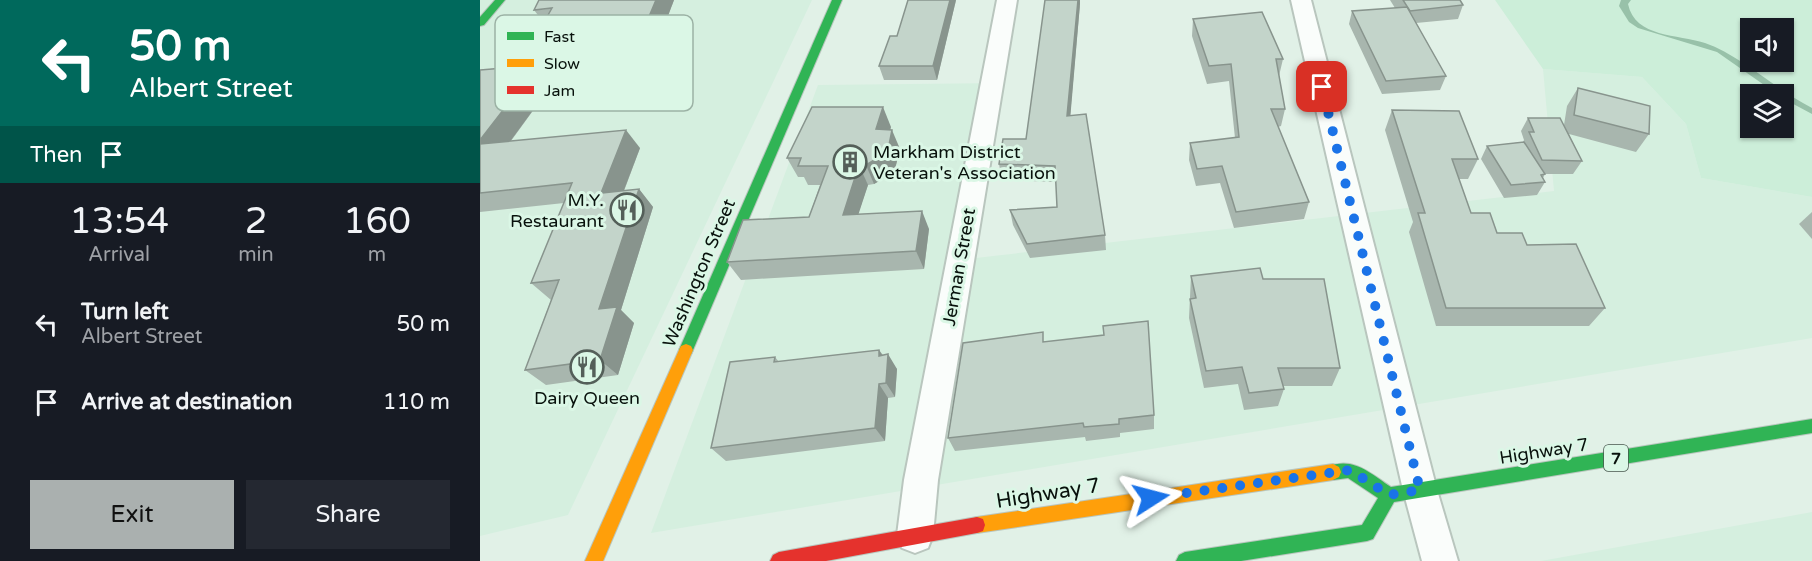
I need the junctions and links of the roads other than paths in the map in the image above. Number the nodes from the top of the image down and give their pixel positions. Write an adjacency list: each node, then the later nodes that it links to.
1 (500, 0): 5 (main road)
2 (837, 0): 9 (main road, Washington Street)
3 (1007, 0): 8 (street, Jerman Street)
4 (1301, 0): 7 (street)
5 (480, 23)
6 (1812, 426): 7 (main road, Highway 7 / 7)
7 (1404, 492): 8 (main road, Highway 7); 11 (main road); 12 (street)
8 (915, 535): 10 (main road, Highway 7)
9 (594, 561)
10 (779, 561)
11 (1185, 561)
12 (1440, 561)

